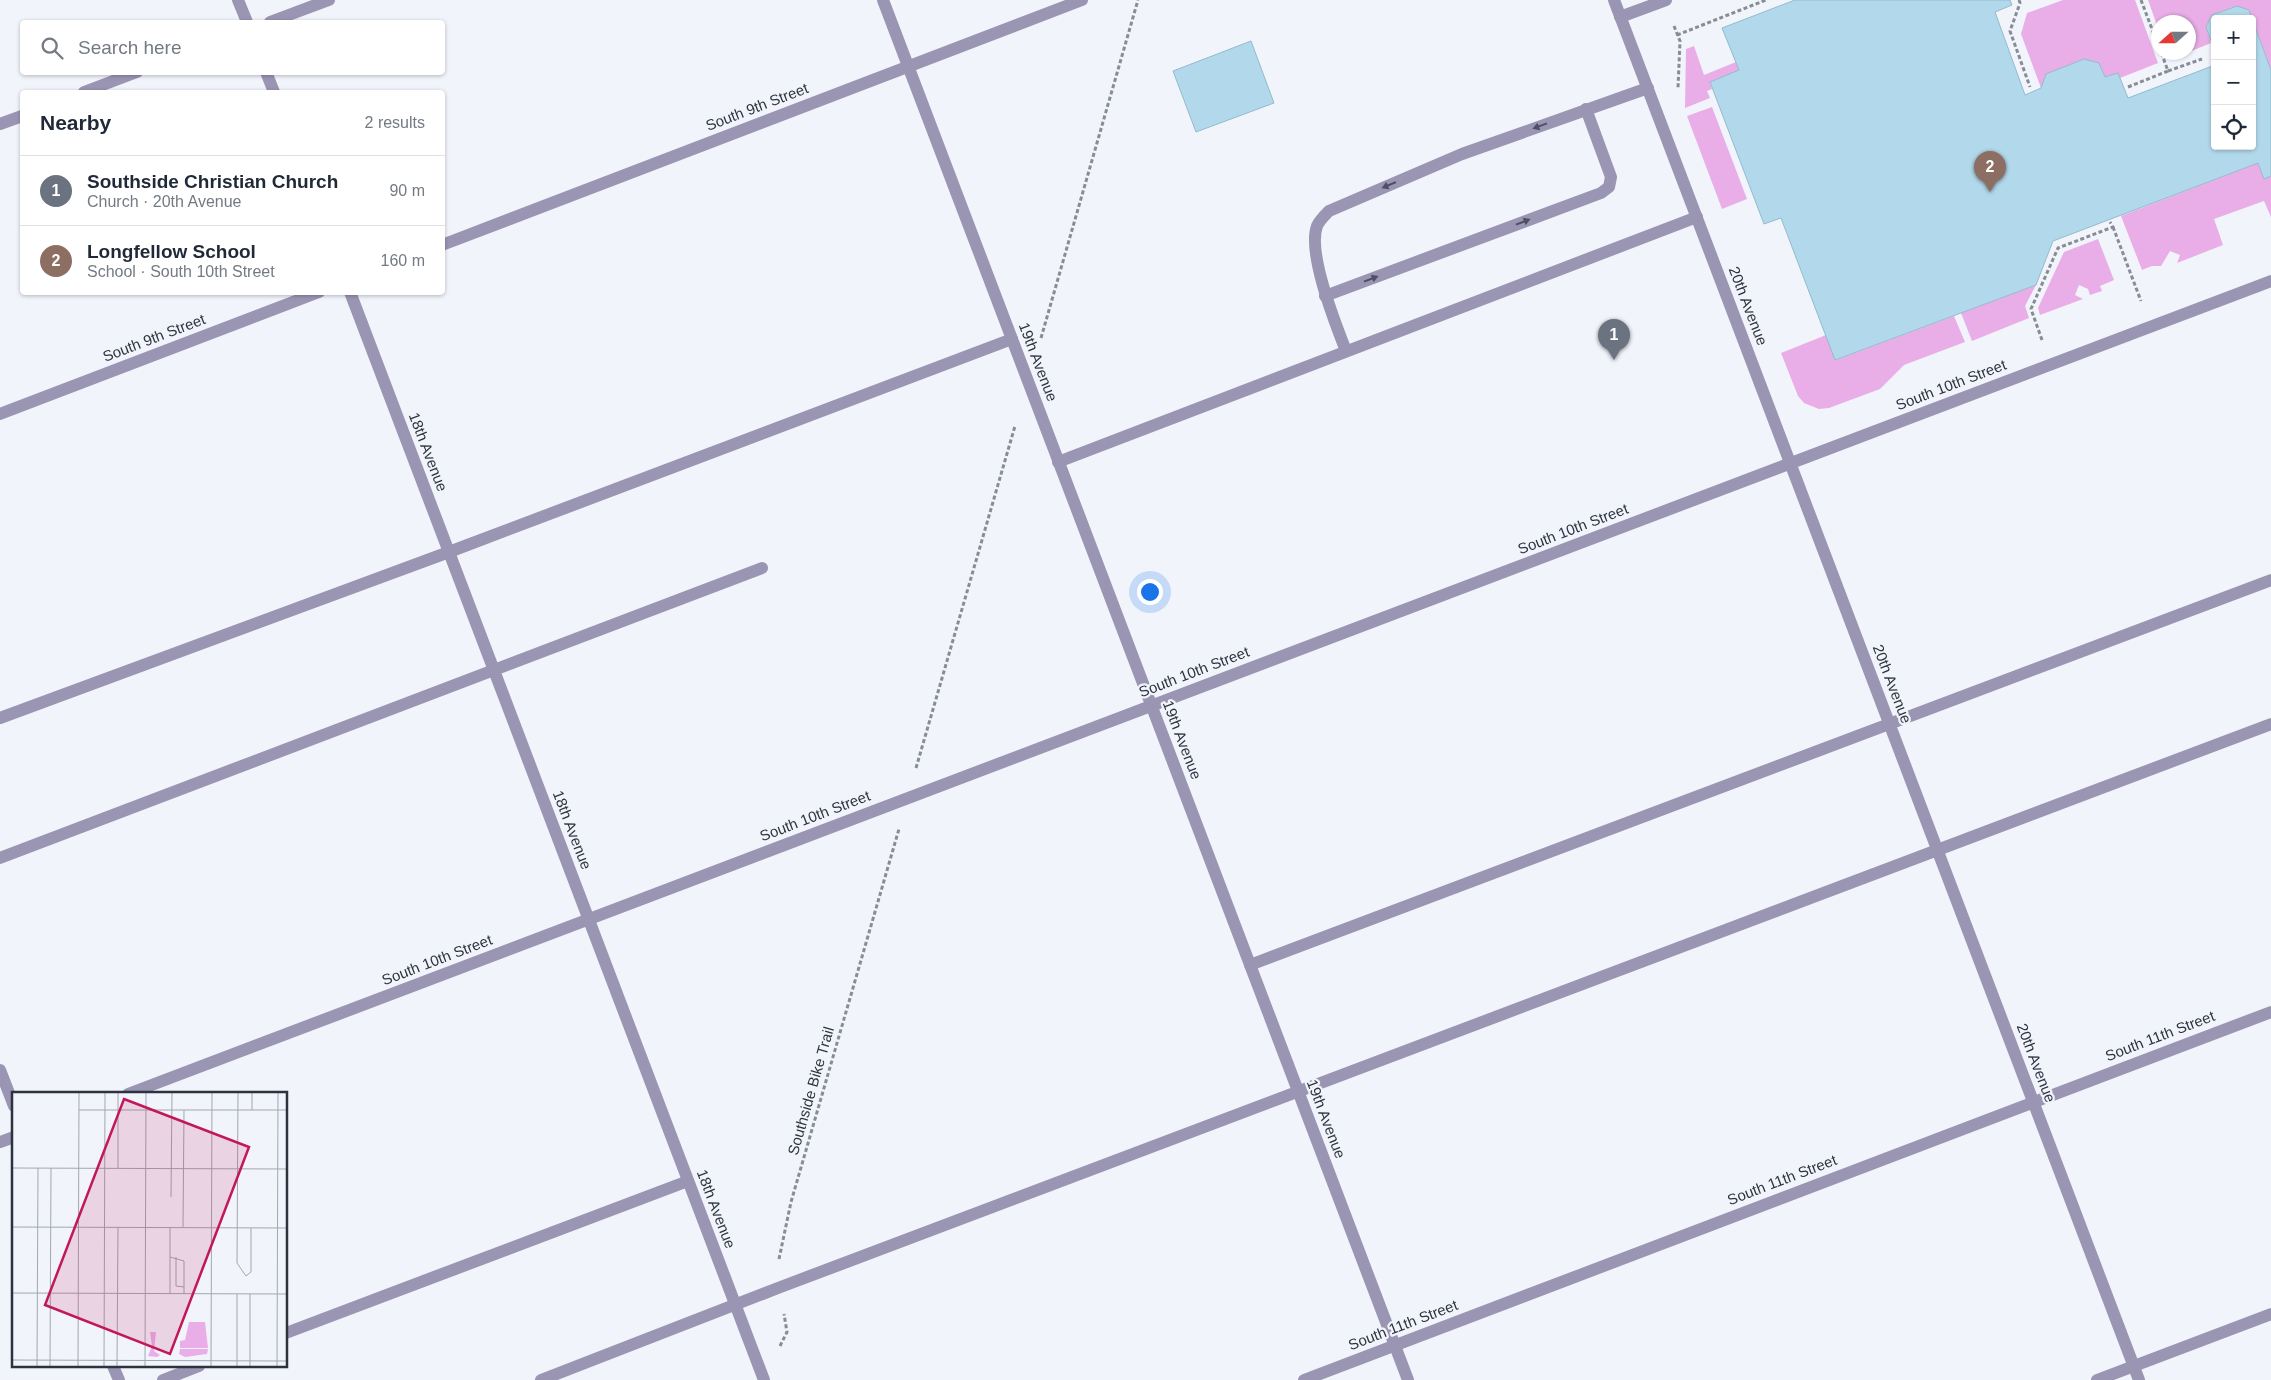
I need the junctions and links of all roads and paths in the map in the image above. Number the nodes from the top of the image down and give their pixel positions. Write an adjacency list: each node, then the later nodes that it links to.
1 (238, 0): 11 (street)
2 (329, 0): 12 (street)
3 (883, 0): 18 (street, 19th Avenue)
4 (1082, 0): 18 (street, South 9th Street)
5 (1614, 0): 10 (street, 20th Avenue)
6 (1666, 0): 10 (street)
7 (1766, 0): 14 (path)
8 (2019, 0): 23 (path)
9 (2141, 0): 13 (path)
10 (1620, 17): 24 (street, 20th Avenue)
11 (246, 20)
12 (275, 20)
13 (2151, 26)
14 (1677, 35)
15 (1680, 41): 27 (path)
16 (2202, 59): 19 (path)
17 (2164, 60): 19 (path)
18 (908, 67): 34 (street, South 9th Street); 40 (street, 19th Avenue)
19 (2168, 71): 22 (path)
20 (129, 75): 25 (street)
21 (267, 75): 26 (street)
22 (2128, 86)
23 (2030, 87)
24 (1648, 88): 27 (street, 20th Avenue); 28 (street)
25 (89, 90)
26 (273, 90)
27 (1654, 106): 31 (street, 20th Avenue)
28 (1586, 109): 38 (street, one-way to 38); 38 (street, one-way to 28)
29 (20, 117): 30 (street)
30 (0, 124)
31 (1697, 217): 41 (street); 45 (street, 20th Avenue)
32 (2110, 222): 33 (path)
33 (2113, 227): 39 (path); 42 (path)
34 (445, 244)
35 (2271, 281): 39 (street, South 10th Street)
36 (311, 295): 43 (street, South 9th Street)
37 (351, 295): 46 (street, 18th Avenue)
38 (1325, 296): 41 (street)
39 (2151, 326): 42 (street, South 10th Street)
40 (1012, 339): 44 (street, 19th Avenue); 46 (street)
41 (1346, 351): 44 (street)
42 (2052, 364): 45 (street, South 10th Street)
43 (0, 414)
44 (1058, 462): 50 (street, 19th Avenue)
45 (1791, 463): 50 (street, South 10th Street); 52 (street, 20th Avenue)
46 (449, 552): 49 (street, 18th Avenue); 51 (street)
47 (762, 568): 49 (street)
48 (2271, 580): 52 (street)
49 (494, 672): 56 (street); 57 (street, 18th Avenue)
50 (1151, 706): 54 (street, South 10th Street); 58 (street, 19th Avenue)
51 (0, 718)
52 (1890, 724): 55 (street, 20th Avenue); 58 (street)
53 (2271, 724): 55 (street)
54 (908, 798): 57 (street, South 10th Street); 68 (path, Southside Bike Trail)
55 (1938, 850): 62 (street); 64 (street, 20th Avenue)
56 (0, 858)
57 (589, 920): 61 (street, South 10th Street); 67 (street, 18th Avenue)
58 (1250, 965): 62 (street, 19th Avenue)
59 (2271, 1012): 64 (street, South 11th Street)
60 (0, 1070): 63 (street)
61 (133, 1092)
62 (1298, 1092): 68 (street); 72 (street, 19th Avenue)
63 (12, 1101)
64 (2034, 1101): 72 (street, South 11th Street); 73 (street, 20th Avenue)
65 (12, 1138): 66 (street)
66 (0, 1142)
67 (688, 1181): 69 (street, 18th Avenue); 71 (street)
68 (778, 1288): 69 (street); 74 (path, Southside Bike Trail)
69 (735, 1305): 74 (street, 18th Avenue); 79 (street)
70 (2271, 1314): 73 (street)
71 (288, 1332)
72 (1395, 1346): 81 (street, South 11th Street); 82 (street, 19th Avenue)
73 (2134, 1366): 83 (street); 84 (street, 20th Avenue)
74 (759, 1367): 80 (street, 18th Avenue)
75 (114, 1368): 77 (street)
76 (194, 1368): 78 (street)
77 (119, 1380)
78 (163, 1380)
79 (541, 1380)
80 (764, 1380)
81 (1304, 1380)
82 (1408, 1380)
83 (2097, 1380)
84 (2139, 1380)

